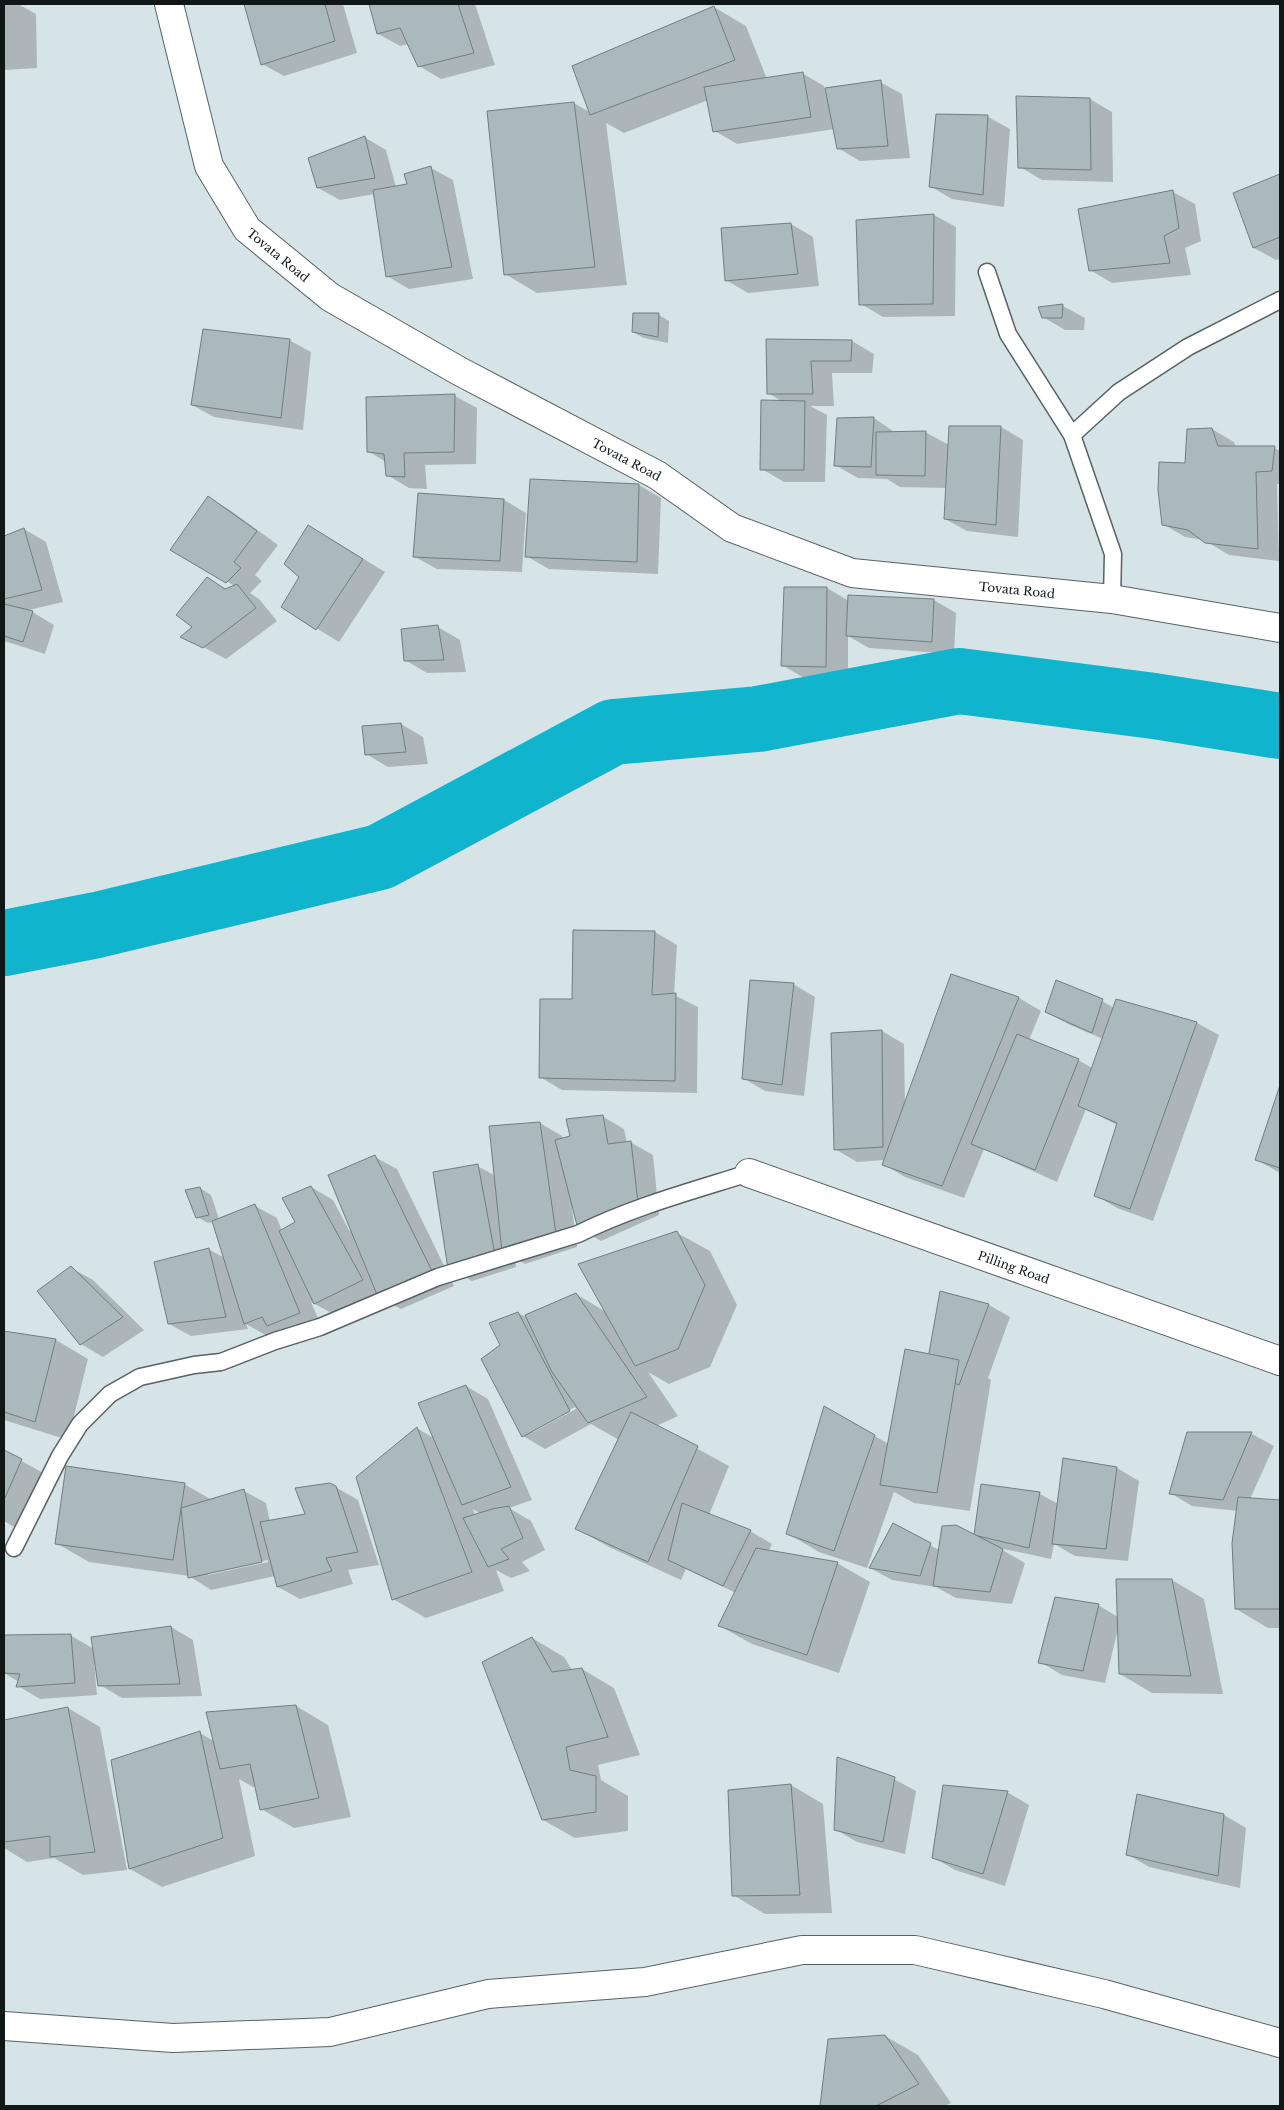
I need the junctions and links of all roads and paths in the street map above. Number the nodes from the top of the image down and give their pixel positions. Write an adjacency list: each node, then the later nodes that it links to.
1 (169, 4): 5 (street, Tovata Road)
2 (987, 272): 4 (lane)
3 (1280, 300): 4 (lane)
4 (1072, 435): 5 (lane)
5 (1112, 599): 6 (street, Tovata Road)
6 (1280, 628)
7 (749, 1173): 8 (street, Pilling Road); 9 (lane)
8 (1280, 1360)
9 (14, 1548)
10 (4, 2026): 11 (street)
11 (1280, 2042)

